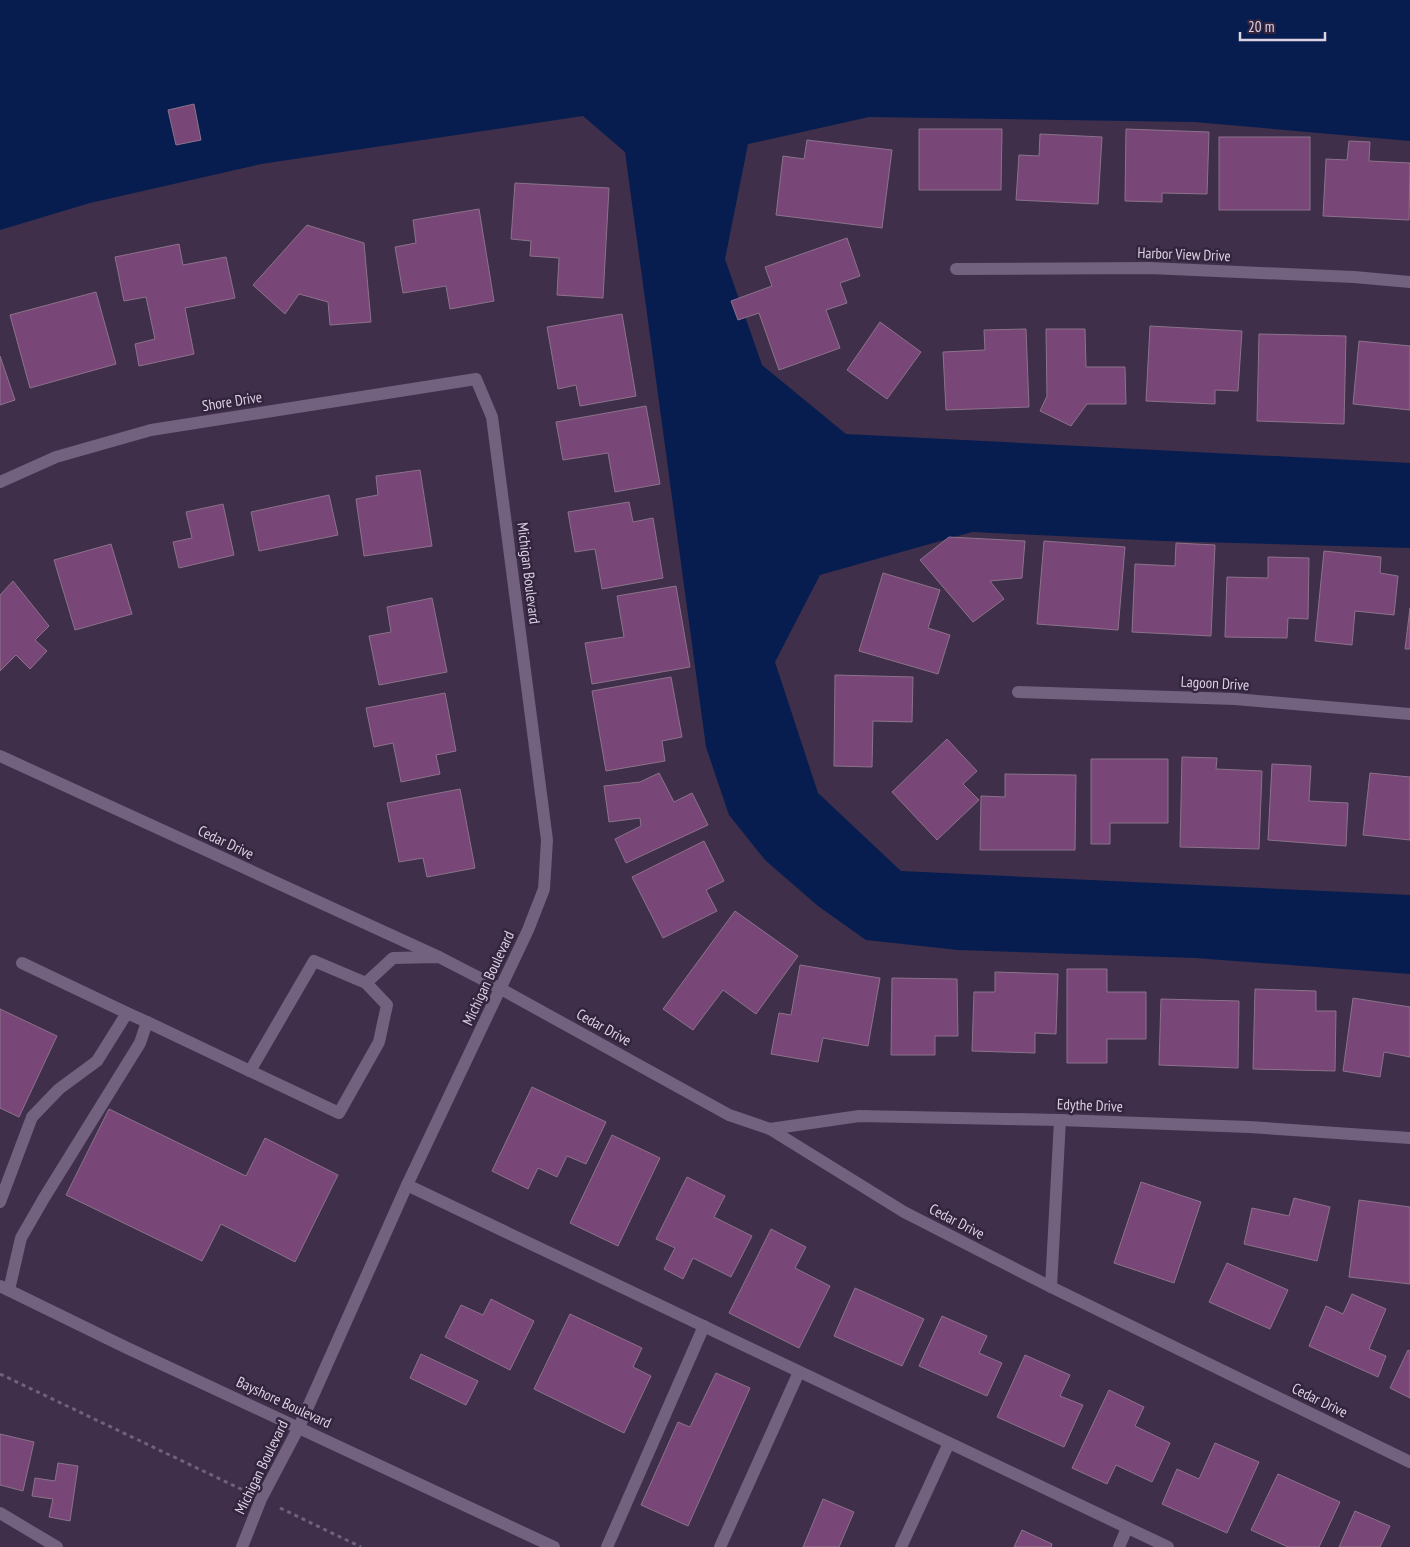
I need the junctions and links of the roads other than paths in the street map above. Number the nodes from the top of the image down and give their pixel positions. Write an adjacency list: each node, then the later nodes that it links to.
1 (956, 269): 2 (street, Harbor View Drive)
2 (1410, 282)
3 (476, 379): 4 (street, Shore Drive); 11 (street, Michigan Boulevard)
4 (0, 482)
5 (1018, 692): 6 (street, Lagoon Drive)
6 (1410, 714)
7 (0, 756): 8 (street, Cedar Drive)
8 (439, 957): 10 (street); 11 (street, Cedar Drive)
9 (22, 963): 12 (street)
10 (366, 983): 14 (street); 14 (street)
11 (502, 989): 16 (street, Cedar Drive); 18 (street, Michigan Boulevard)
12 (126, 1013): 13 (street); 19 (street)
13 (147, 1022): 14 (street); 21 (street)
14 (250, 1071)
15 (1060, 1120): 16 (street, Edythe Drive); 17 (street, Edythe Drive); 20 (street)
16 (770, 1129): 20 (street, Cedar Drive)
17 (1410, 1138)
18 (407, 1185): 22 (street); 24 (street, Michigan Boulevard)
19 (0, 1202)
20 (1051, 1287): 26 (street, Cedar Drive)
21 (5, 1288): 24 (street, Bayshore Boulevard)
22 (704, 1326): 23 (street); 32 (street)
23 (800, 1372): 25 (street); 33 (street)
24 (299, 1427): 30 (street, Michigan Boulevard); 31 (street, Bayshore Boulevard)
25 (949, 1443): 28 (street); 34 (street)
26 (1410, 1462)
27 (0, 1514): 29 (street)
28 (1128, 1528): 35 (street); 36 (street)
29 (57, 1547)
30 (242, 1547)
31 (554, 1547)
32 (606, 1547)
33 (720, 1547)
34 (901, 1547)
35 (1119, 1547)
36 (1168, 1547)

